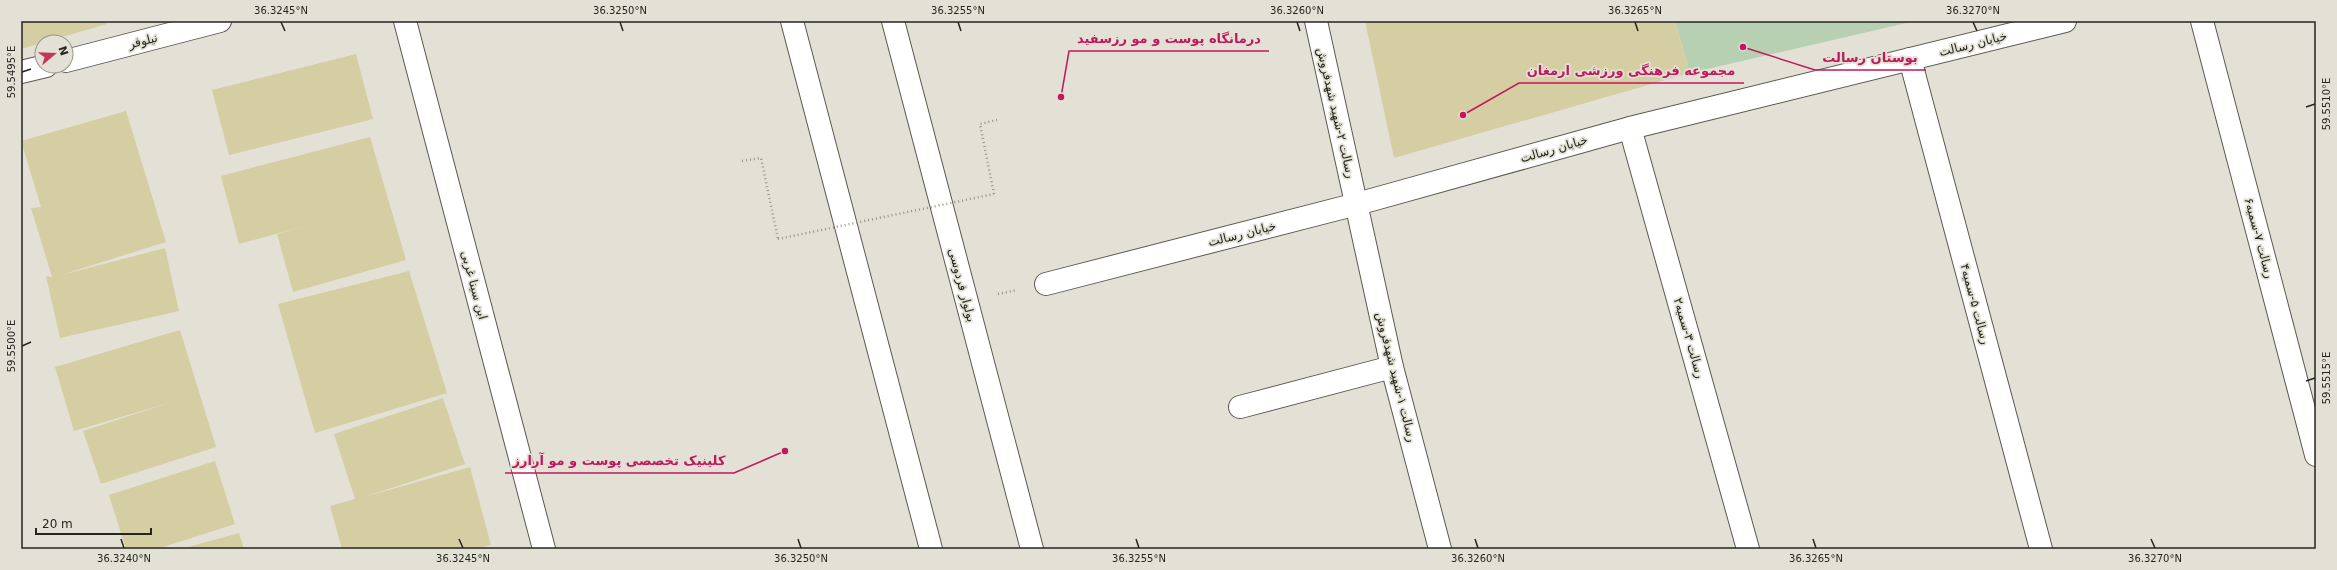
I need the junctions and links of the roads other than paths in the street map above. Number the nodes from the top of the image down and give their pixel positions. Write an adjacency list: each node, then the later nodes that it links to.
1 (220, 21): 8 (street, نیلوفر)
2 (405, 21): 18 (street, ابن سینا غربی)
3 (792, 21): 19 (street)
4 (893, 21): 20 (street, بولوار فردوسی)
5 (1316, 21): 13 (street, رسالت ۲-شهید شهدفروش)
6 (2065, 21): 9 (street, خیابان رسالت)
7 (2202, 21): 17 (street, رسالت ۷-سمیه۶)
8 (74, 59)
9 (1910, 59): 12 (street, خیابان رسالت); 23 (street, رسالت ۵-سمیه۴)
10 (34, 69): 11 (street)
11 (21, 72)
12 (1630, 128): 13 (street, خیابان رسالت); 22 (street, رسالت ۳-سمیه۲)
13 (1357, 204): 14 (street, خیابان رسالت); 15 (street, رسالت ۱-شهید شهدفروش)
14 (1046, 284)
15 (1392, 366): 16 (street); 21 (street, رسالت ۱-شهید شهدفروش)
16 (1240, 407)
17 (2316, 455)
18 (544, 549)
19 (931, 549)
20 (1032, 549)
21 (1440, 549)
22 (1748, 549)
23 (2041, 549)

